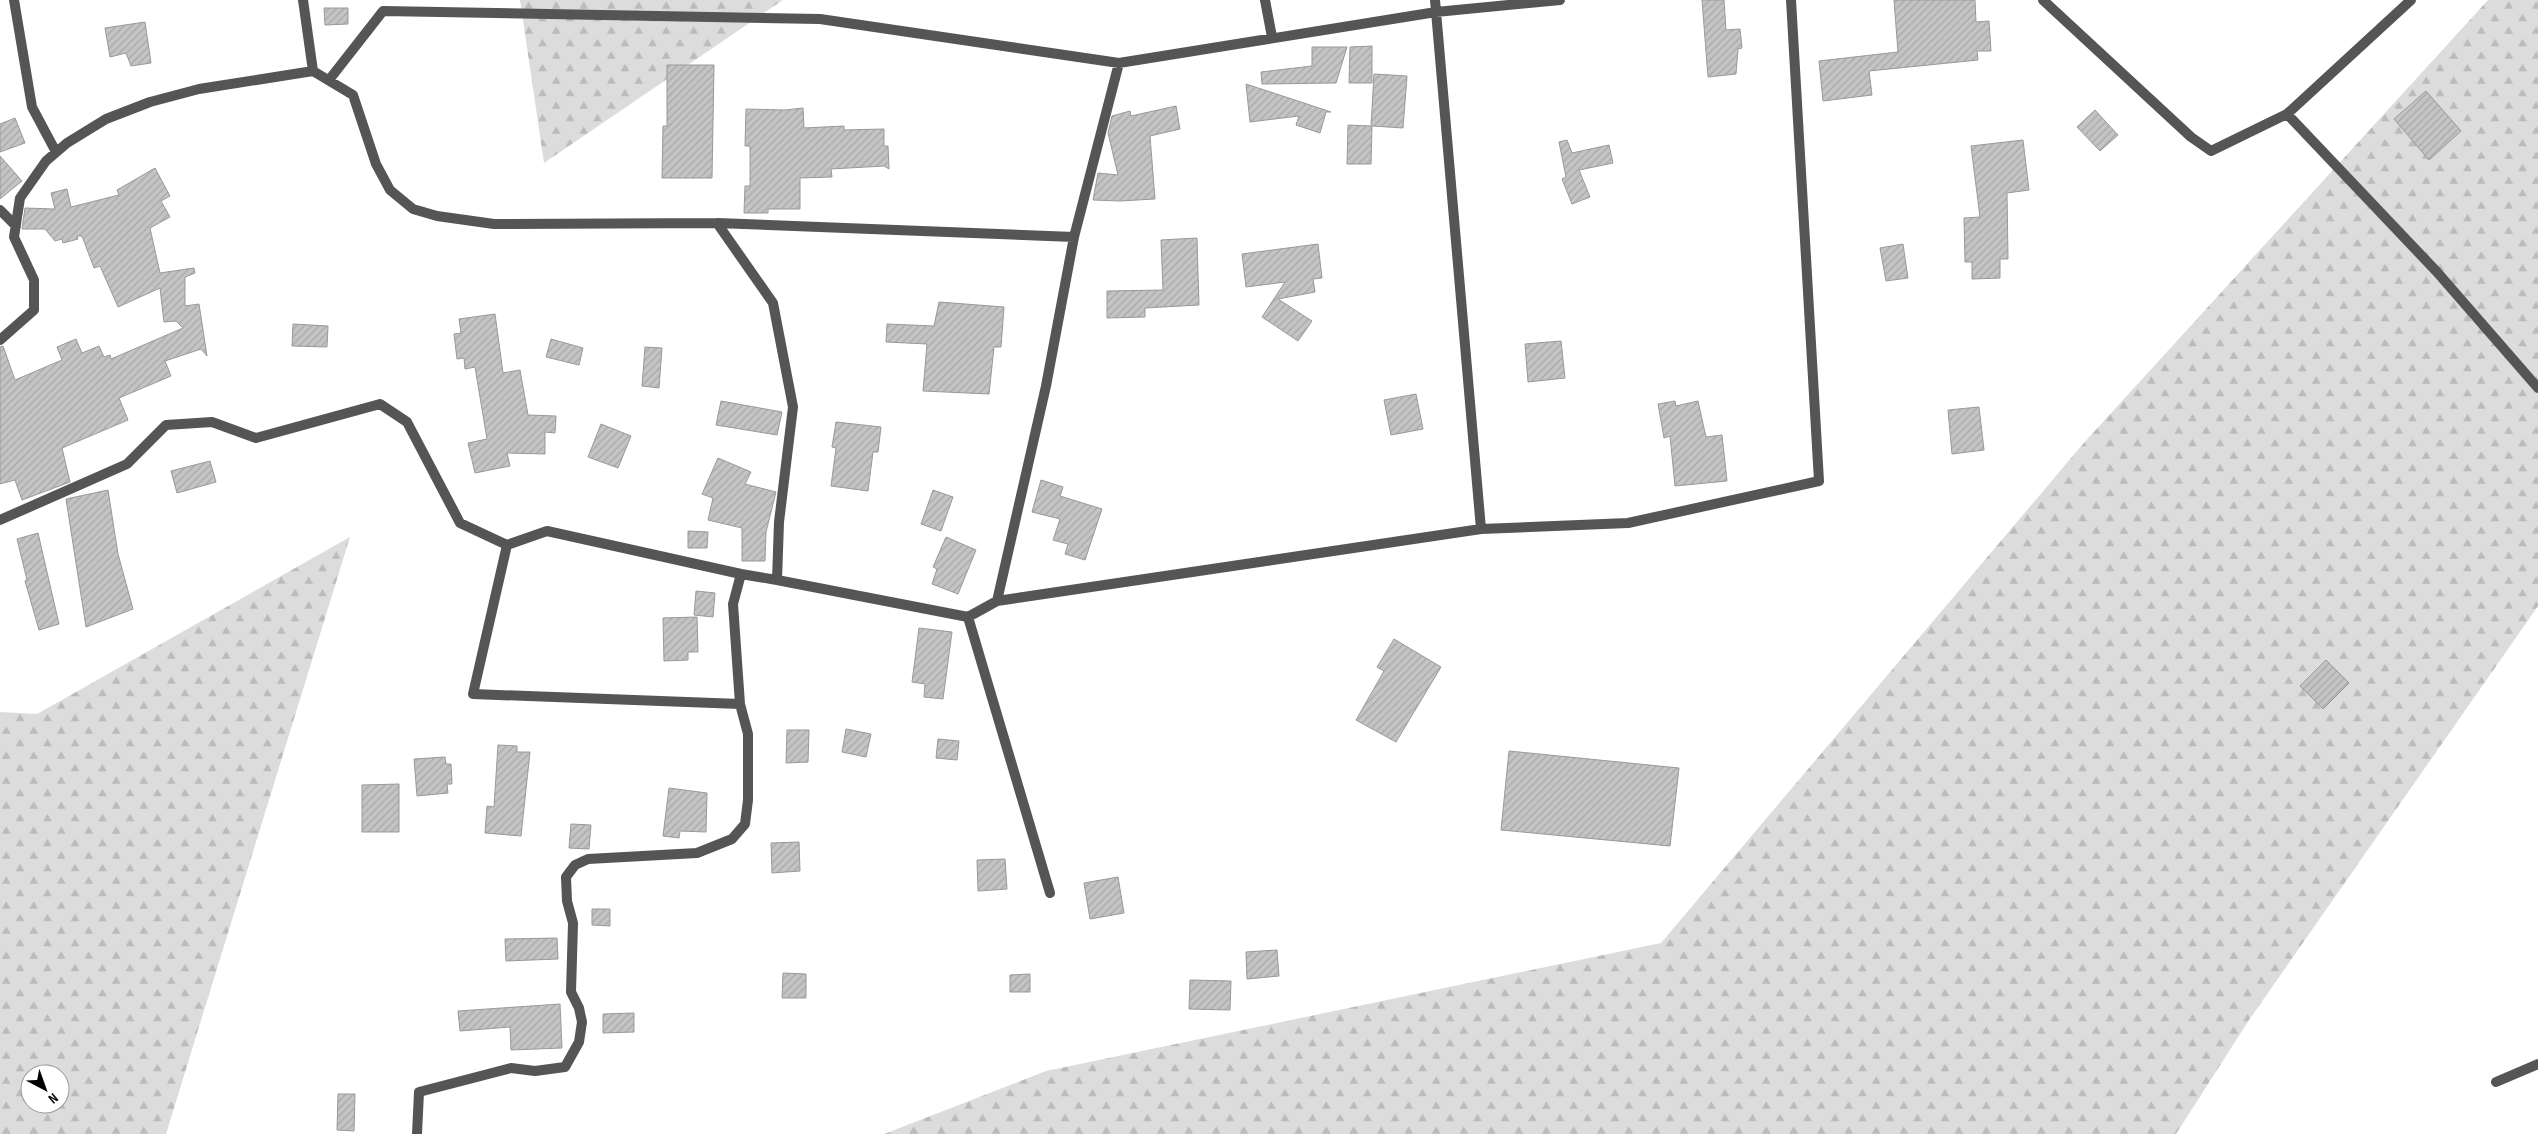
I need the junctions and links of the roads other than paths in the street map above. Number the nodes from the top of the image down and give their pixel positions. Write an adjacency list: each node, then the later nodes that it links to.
1 (14, 0): 15 (street)
2 (303, 0): 12 (street)
3 (1265, 0): 10 (street)
4 (1435, 0): 9 (street)
5 (1560, 0): 9 (street)
6 (1790, 0): 23 (street)
7 (2043, 0): 14 (street)
8 (2411, 0): 14 (street)
9 (1436, 12): 10 (street); 23 (street)
10 (1272, 37): 11 (street)
11 (1119, 63): 13 (street); 19 (street)
12 (313, 71): 13 (street); 15 (street)
13 (329, 80): 17 (street)
14 (2287, 114): 21 (street)
15 (56, 152): 18 (street)
16 (0, 210): 18 (street)
17 (718, 223): 19 (street); 26 (street)
18 (16, 226): 20 (street)
19 (1074, 238): 27 (street)
20 (0, 340)
21 (2538, 388)
22 (0, 520): 24 (street)
23 (1481, 529): 27 (street)
24 (507, 545): 25 (street); 29 (street)
25 (740, 574): 26 (street); 29 (street)
26 (777, 580): 28 (street)
27 (997, 602): 28 (street)
28 (968, 617): 30 (street)
29 (740, 704): 33 (street)
30 (1050, 893)
31 (2538, 1064): 32 (street)
32 (2496, 1082)
33 (417, 1134)

